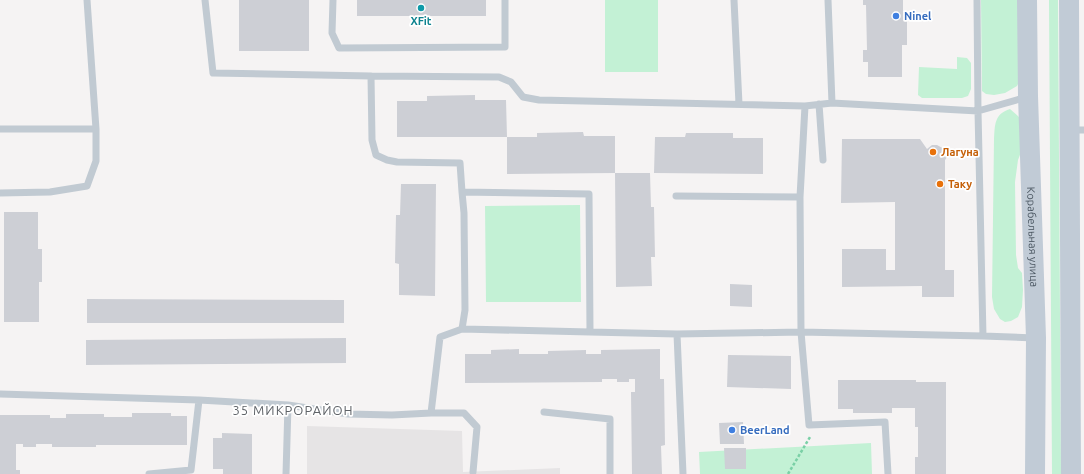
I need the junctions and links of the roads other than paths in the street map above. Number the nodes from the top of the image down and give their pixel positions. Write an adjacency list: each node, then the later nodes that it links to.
1 (87, 0): 18 (lane)
2 (205, 0): 10 (lane)
3 (333, 0): 4 (lane)
4 (505, 0)
5 (734, 0): 13 (lane)
6 (828, 0): 12 (lane)
7 (977, 0): 16 (lane)
8 (1027, 0): 11 (main road, Корабельная улица)
9 (1069, 0): 19 (main road)
10 (371, 76): 13 (lane); 21 (lane)
11 (1028, 96): 16 (lane); 30 (main road, Корабельная улица)
12 (832, 103): 14 (lane); 16 (lane)
13 (739, 104): 15 (lane)
14 (819, 104): 15 (lane); 20 (lane)
15 (806, 106): 24 (lane)
16 (978, 110): 29 (lane)
17 (0, 129): 18 (lane)
18 (96, 129): 22 (lane)
19 (1077, 130): 44 (main road)
20 (823, 160)
21 (462, 192): 25 (lane); 26 (lane)
22 (0, 193)
23 (676, 196): 24 (lane)
24 (800, 196): 27 (lane)
25 (462, 329): 26 (lane); 34 (lane)
26 (590, 332): 28 (lane)
27 (801, 332): 28 (lane); 29 (lane); 42 (lane)
28 (676, 334): 41 (lane)
29 (983, 336): 30 (lane)
30 (1036, 338): 43 (main road, Корабельная улица)
31 (0, 394): 32 (lane)
32 (199, 400): 33 (lane); 36 (lane)
33 (288, 405): 34 (lane); 39 (lane)
34 (431, 412): 37 (lane)
35 (544, 412): 40 (lane)
36 (192, 472): 38 (lane)
37 (473, 472)
38 (149, 474)
39 (286, 474)
40 (610, 474)
41 (683, 474)
42 (888, 474)
43 (1035, 474)
44 (1071, 474)

